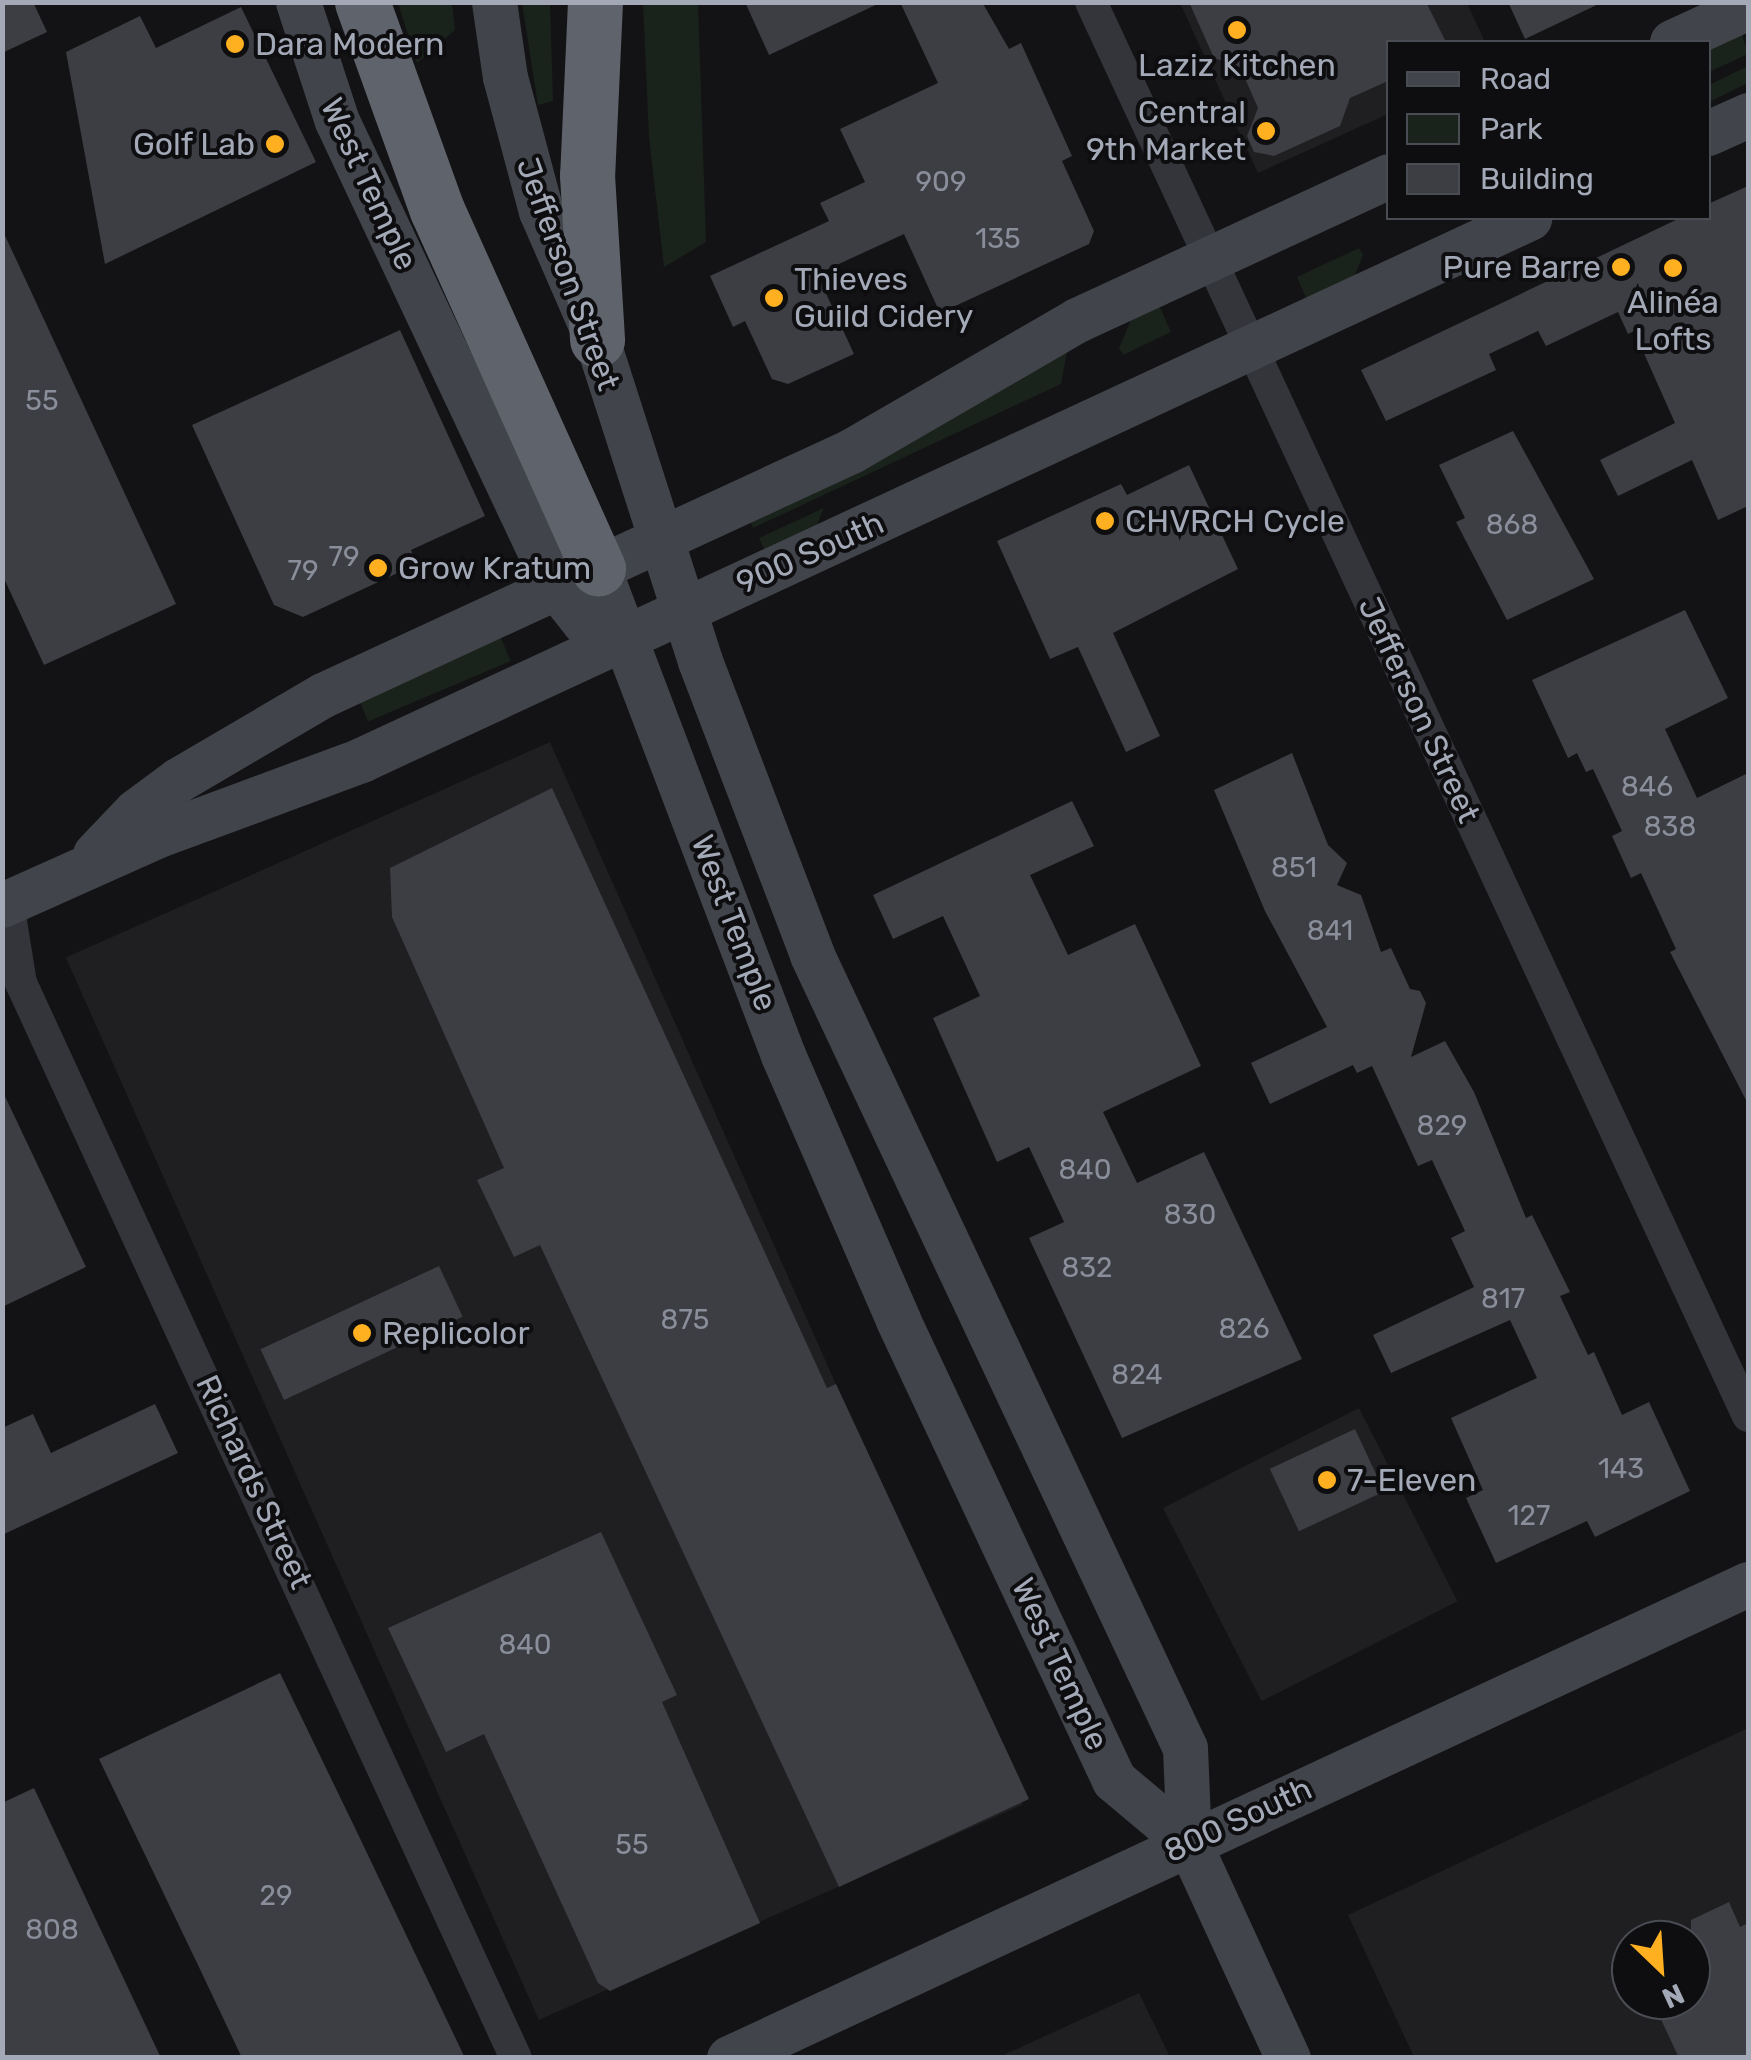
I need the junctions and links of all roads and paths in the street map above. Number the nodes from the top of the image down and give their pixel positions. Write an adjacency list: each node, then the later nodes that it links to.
1 (298, 2): 16 (street, West Temple)
2 (362, 2): 16 (highway)
3 (494, 2): 13 (street, Jefferson Street)
4 (595, 2): 13 (highway)
5 (1092, 2): 12 (street, Jefferson Street)
6 (1748, 7): 7 (street)
7 (1676, 40)
8 (1748, 115): 9 (street)
9 (1711, 133)
10 (1386, 177): 12 (street, 900 South)
11 (1525, 220): 14 (street, 900 South)
12 (1211, 259): 14 (street, Jefferson Street); 15 (street, 900 South)
13 (597, 340): 15 (street, Jefferson Street)
14 (1254, 349): 17 (street, 900 South); 21 (street, Jefferson Street)
15 (659, 541): 16 (street, 900 South); 17 (street, West Temple)
16 (578, 578): 18 (street, West Temple); 19 (street, 900 South)
17 (683, 611): 18 (street, 900 South); 23 (street, West Temple)
18 (626, 638): 19 (street, 900 South); 23 (street, West Temple)
19 (83, 867): 20 (street, 900 South)
20 (5, 904): 24 (street, Richards Street)
21 (1748, 1416)
22 (1748, 1584): 23 (street, 800 South)
23 (1189, 1843): 25 (street, 800 South); 26 (street, West Temple)
24 (516, 2058)
25 (729, 2058)
26 (1288, 2058)

